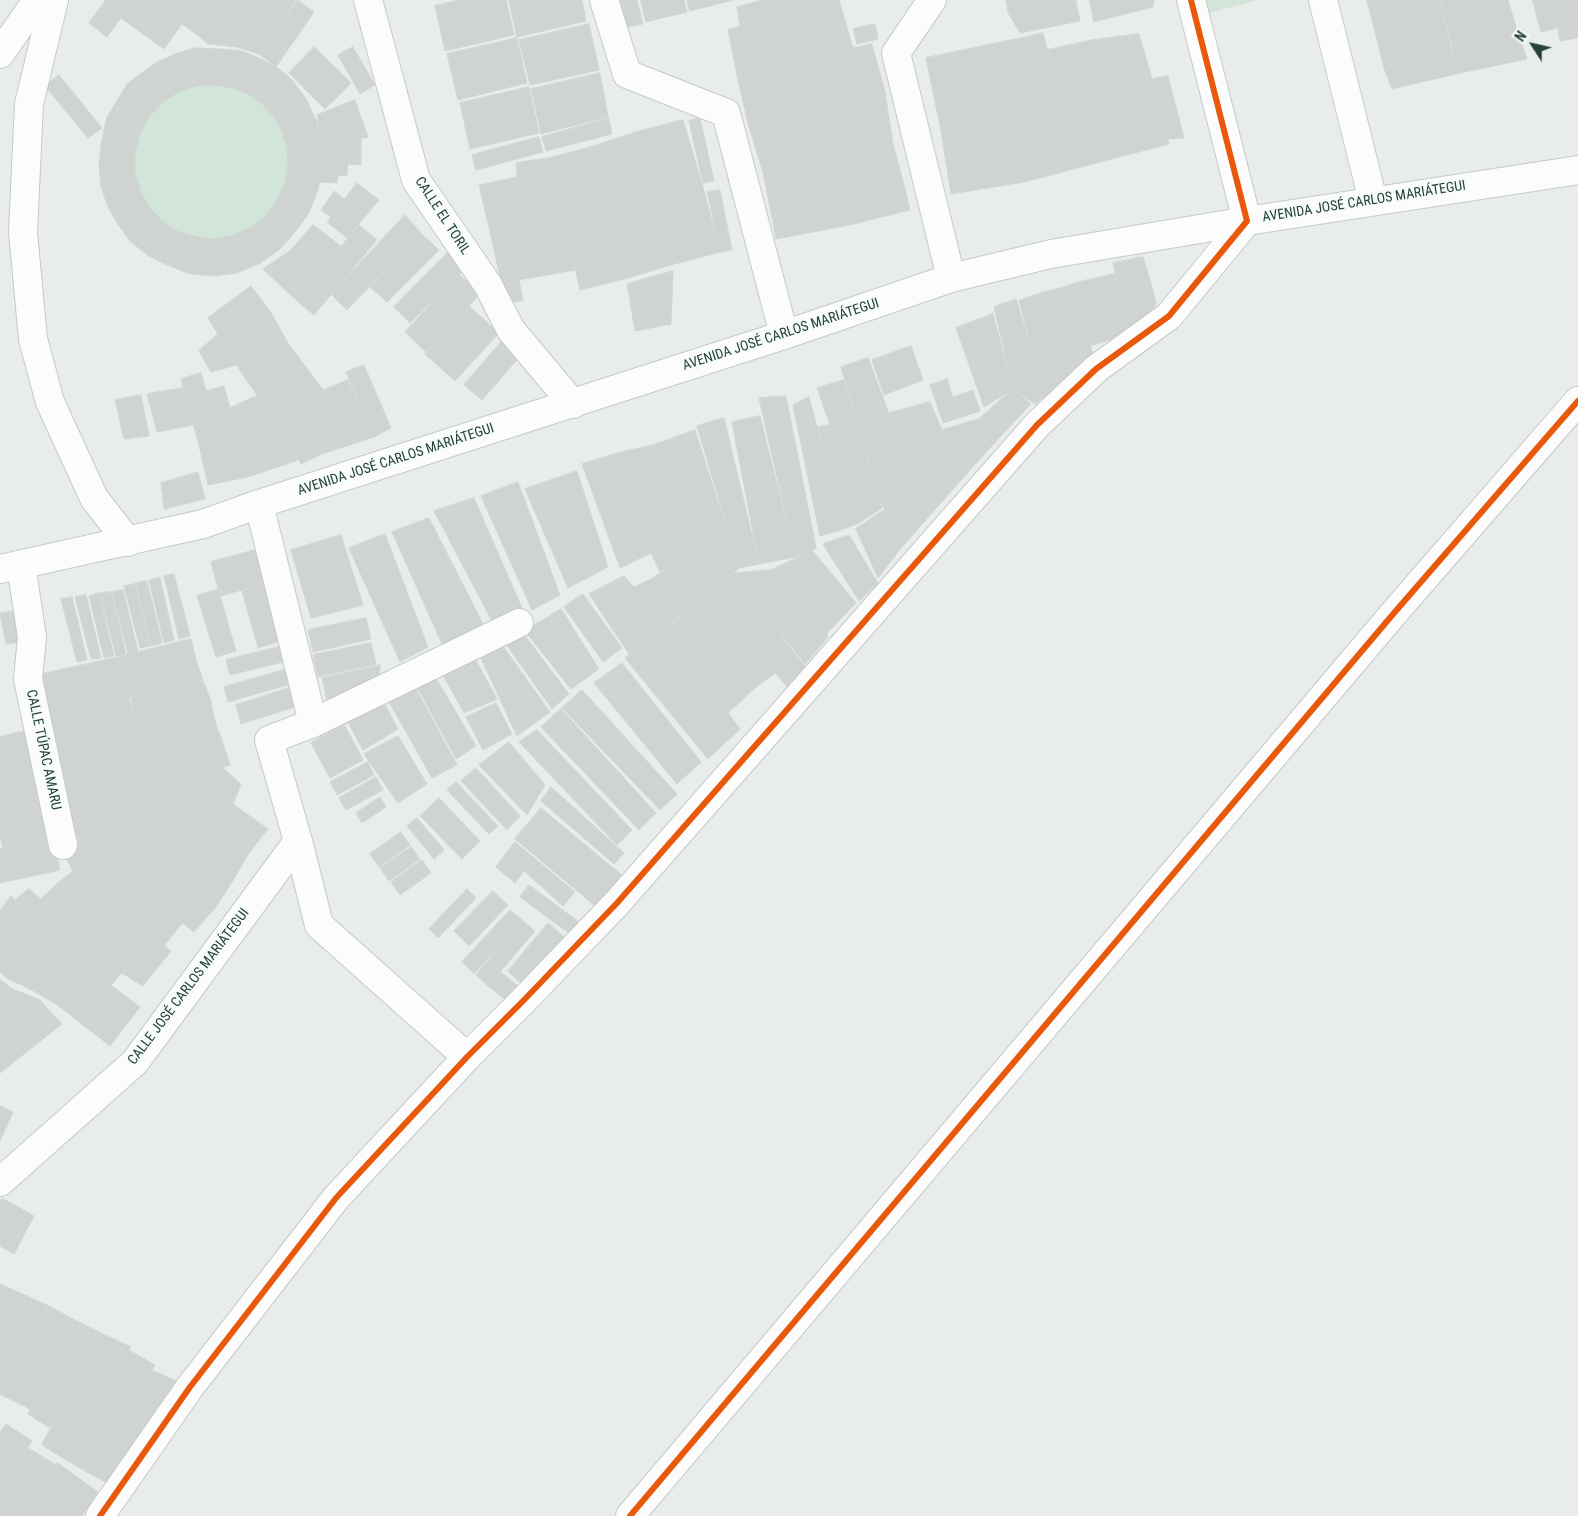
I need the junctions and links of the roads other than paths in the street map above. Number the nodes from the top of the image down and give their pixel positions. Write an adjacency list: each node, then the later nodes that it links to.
1 (37, 0): 8 (street)
2 (54, 0): 17 (street)
3 (368, 0): 15 (street, CALLE EL TORIL)
4 (604, 0): 13 (street)
5 (932, 0): 12 (street)
6 (1190, 0): 11 (street)
7 (1323, 0): 10 (street)
8 (0, 54)
9 (1578, 170): 10 (street, AVENIDA JOSÉ CARLOS MARIÁTEGUI)
10 (1373, 201): 11 (street, AVENIDA JOSÉ CARLOS MARIÁTEGUI)
11 (1247, 221): 12 (street, AVENIDA JOSÉ CARLOS MARIÁTEGUI); 23 (street)
12 (951, 278): 13 (street, AVENIDA JOSÉ CARLOS MARIÁTEGUI)
13 (784, 335): 15 (street, AVENIDA JOSÉ CARLOS MARIÁTEGUI)
14 (1578, 401): 26 (street)
15 (573, 404): 16 (street, AVENIDA JOSÉ CARLOS MARIÁTEGUI)
16 (259, 504): 17 (street, AVENIDA JOSÉ CARLOS MARIÁTEGUI); 20 (street)
17 (128, 542): 18 (street, AVENIDA JOSÉ CARLOS MARIÁTEGUI)
18 (11, 567): 22 (street, CALLE TÚPAC AMARU)
19 (519, 623): 20 (street)
20 (313, 724): 21 (street)
21 (298, 841): 23 (street); 24 (street, CALLE JOSÉ CARLOS MARIÁTEGUI)
22 (63, 846)
23 (468, 1057): 25 (street)
24 (0, 1182)
25 (100, 1516)
26 (630, 1516)

